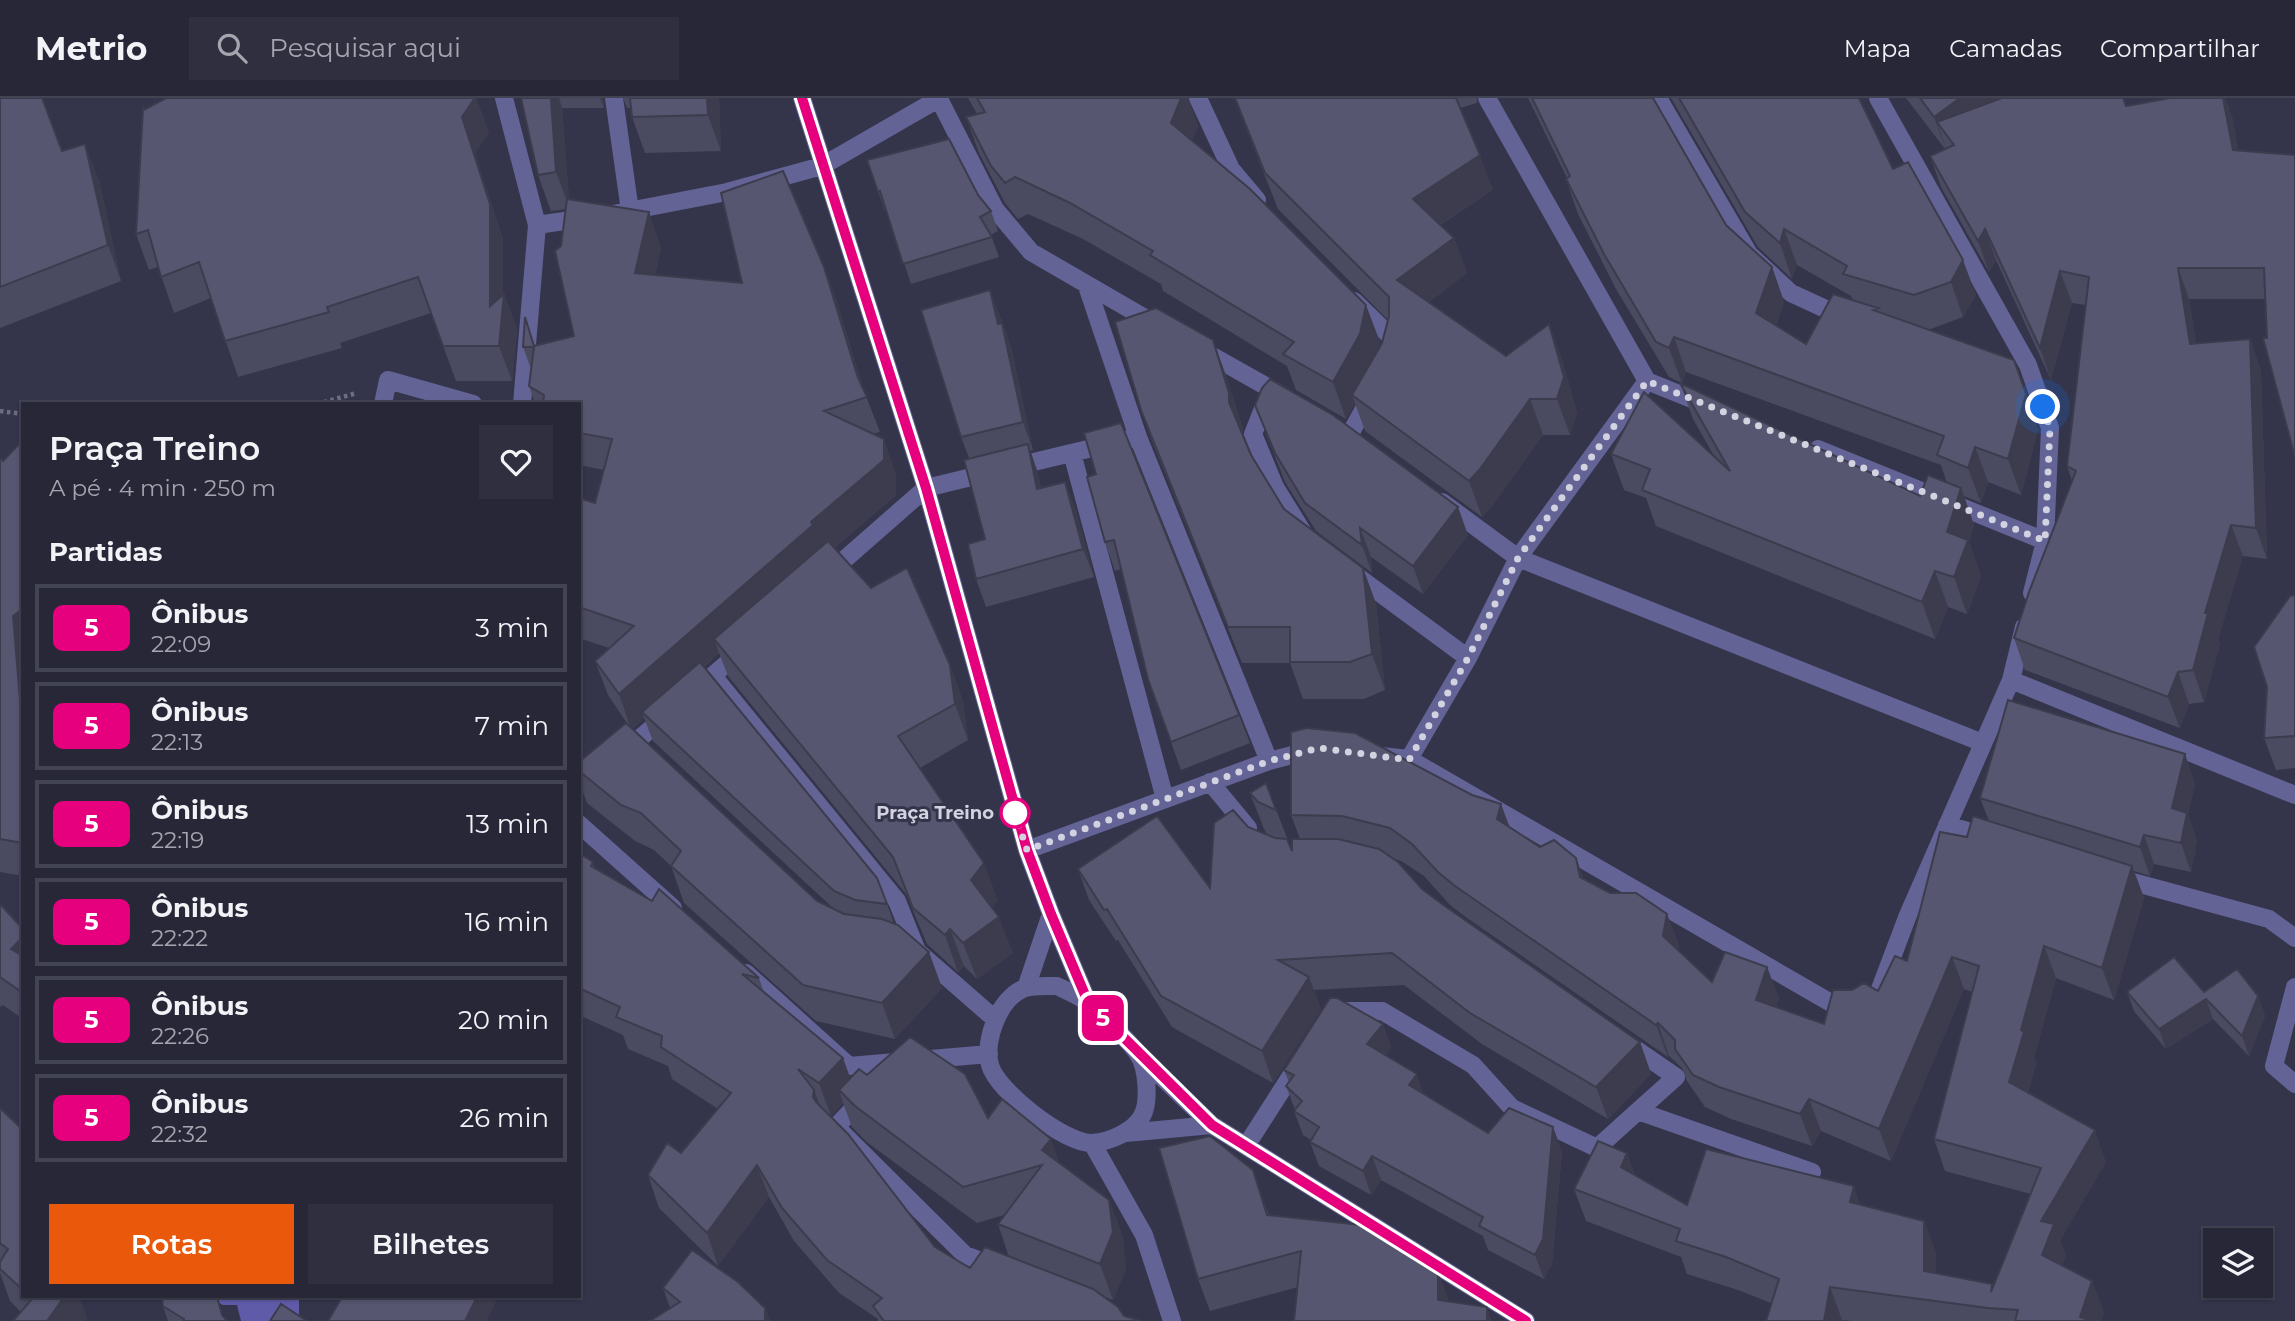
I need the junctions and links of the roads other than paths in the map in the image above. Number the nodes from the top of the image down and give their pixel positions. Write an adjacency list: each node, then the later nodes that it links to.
1 (504, 98): 12 (street)
2 (614, 98): 11 (street)
3 (802, 98): 9 (street)
4 (939, 98): 9 (street); 13 (street)
5 (1198, 98): 10 (street)
6 (1487, 98): 18 (street)
7 (1658, 98): 15 (street)
8 (1878, 98): 17 (street)
9 (822, 166): 11 (street); 29 (street)
10 (1265, 210)
11 (629, 211): 12 (street)
12 (537, 225): 22 (street)
13 (1087, 286): 19 (street); 26 (street)
14 (1341, 289): 25 (street)
15 (1858, 322)
16 (2009, 360): 17 (street)
17 (2028, 365): 31 (street)
18 (1647, 381): 24 (street); 33 (street)
19 (1271, 389): 23 (street); 32 (street)
20 (383, 402): 21 (street)
21 (466, 402)
22 (522, 402)
23 (1304, 408)
24 (1724, 412)
25 (1350, 435)
26 (1138, 437): 28 (street); 44 (street)
27 (1801, 443): 31 (street)
28 (1072, 453): 29 (street); 48 (street)
29 (926, 488): 35 (street); 53 (street)
30 (1428, 492): 33 (street)
31 (2045, 541): 39 (street)
32 (1318, 547)
33 (1518, 558): 37 (street); 40 (street)
34 (1339, 563): 37 (street)
35 (814, 586)
36 (753, 640): 38 (street)
37 (1468, 658): 43 (street)
38 (713, 676): 45 (street); 59 (street)
39 (2011, 680): 40 (street); 47 (street)
40 (1983, 743): 49 (street)
41 (1332, 750): 44 (street)
42 (1357, 753): 43 (street)
43 (1409, 760): 49 (street)
44 (1269, 761): 46 (street)
45 (608, 765)
46 (1210, 782): 48 (street); 51 (street)
47 (2295, 795)
48 (1165, 799): 53 (street)
49 (1947, 825): 52 (street)
50 (581, 826): 56 (street)
51 (1257, 839)
52 (2014, 845)
53 (1027, 850): 55 (street)
54 (2107, 874): 57 (street)
55 (1051, 914): 62 (street); 63 (street)
56 (683, 917)
57 (2295, 939)
58 (898, 944): 59 (street)
59 (918, 951): 64 (street)
60 (735, 963): 70 (street)
61 (2295, 987): 71 (street)
62 (1026, 988): 63 (street); 64 (street)
63 (1088, 1002): 69 (street)
64 (996, 1020): 68 (street)
65 (1326, 1022): 72 (street)
66 (1608, 1030): 72 (street)
67 (1311, 1045): 76 (street)
68 (989, 1054): 70 (street); 75 (street)
69 (1139, 1055): 73 (street); 74 (street)
70 (898, 1062): 78 (street)
71 (2295, 1084)
72 (1638, 1111): 77 (street)
73 (1212, 1125): 74 (street); 76 (street)
74 (1126, 1133): 75 (street)
75 (1092, 1143): 79 (street)
76 (1246, 1146): 80 (street)
77 (1812, 1172)
78 (1013, 1274)
79 (1172, 1321)
80 (1526, 1321)

